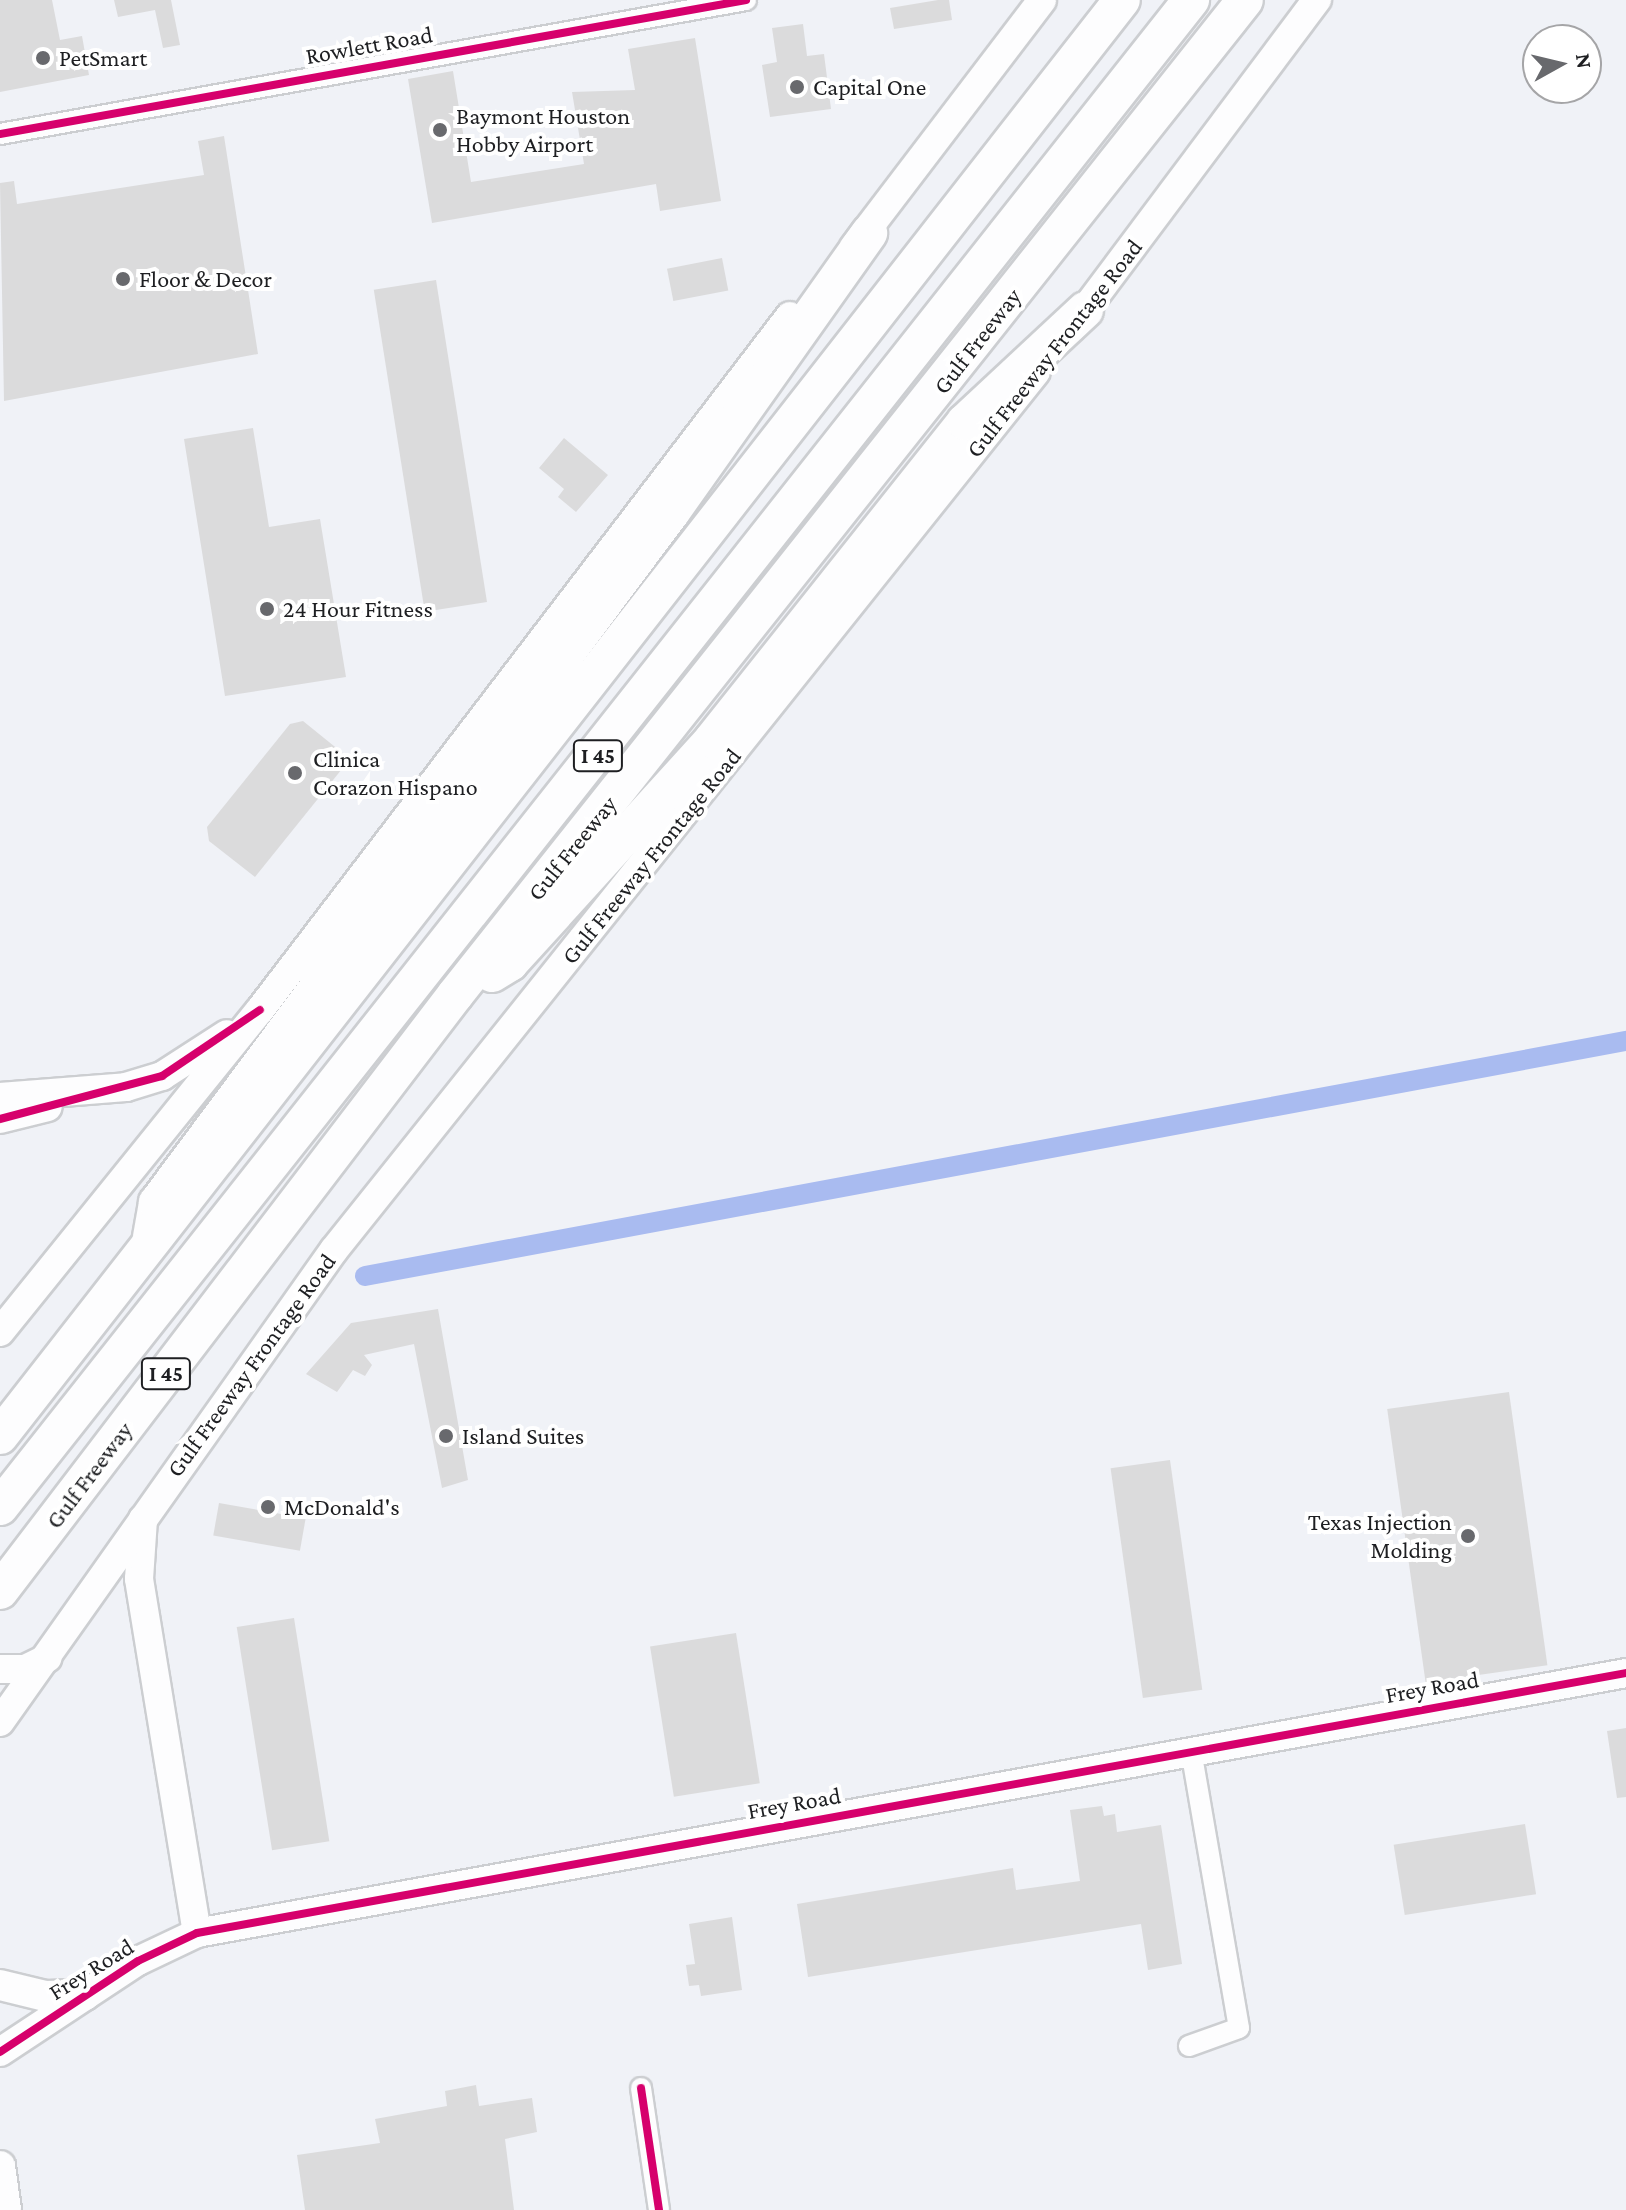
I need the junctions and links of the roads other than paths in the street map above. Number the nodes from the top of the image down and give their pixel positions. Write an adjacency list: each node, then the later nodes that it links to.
1 (746, 0): 7 (street, Rowlett Road)
2 (1042, 0): 8 (main road)
3 (1122, 0): 15 (highway, I 45)
4 (1191, 0): 18 (highway, Gulf Freeway / I 45)
5 (1245, 0): 10 (highway, Gulf Freeway / I 45)
6 (1317, 0): 9 (main road, Gulf Freeway Frontage Road)
7 (0, 134)
8 (869, 233): 11 (main road); 15 (highway)
9 (1085, 310): 10 (highway); 19 (main road, Gulf Freeway Frontage Road)
10 (455, 995): 20 (highway, Gulf Freeway / I 45)
11 (260, 1010): 12 (main road); 16 (main road)
12 (126, 1087): 13 (main road); 14 (main road)
13 (0, 1097)
14 (0, 1119)
15 (149, 1255): 17 (highway, I 45)
16 (0, 1332)
17 (0, 1436)
18 (0, 1507)
19 (143, 1515): 21 (main road, Gulf Freeway Frontage Road); 26 (main road)
20 (3, 1588)
21 (50, 1657): 22 (main road); 24 (main road, Gulf Freeway Frontage Road)
22 (0, 1669)
23 (1626, 1673): 25 (main road, Frey Road)
24 (0, 1722)
25 (1191, 1751): 26 (main road, Frey Road); 29 (street)
26 (197, 1933): 28 (main road, Frey Road)
27 (0, 1985): 28 (main road)
28 (85, 1995): 30 (main road, Frey Road)
29 (1189, 2046)
30 (0, 2052)
31 (641, 2088): 34 (street)
32 (0, 2166): 33 (main road)
33 (6, 2210)
34 (659, 2210)

